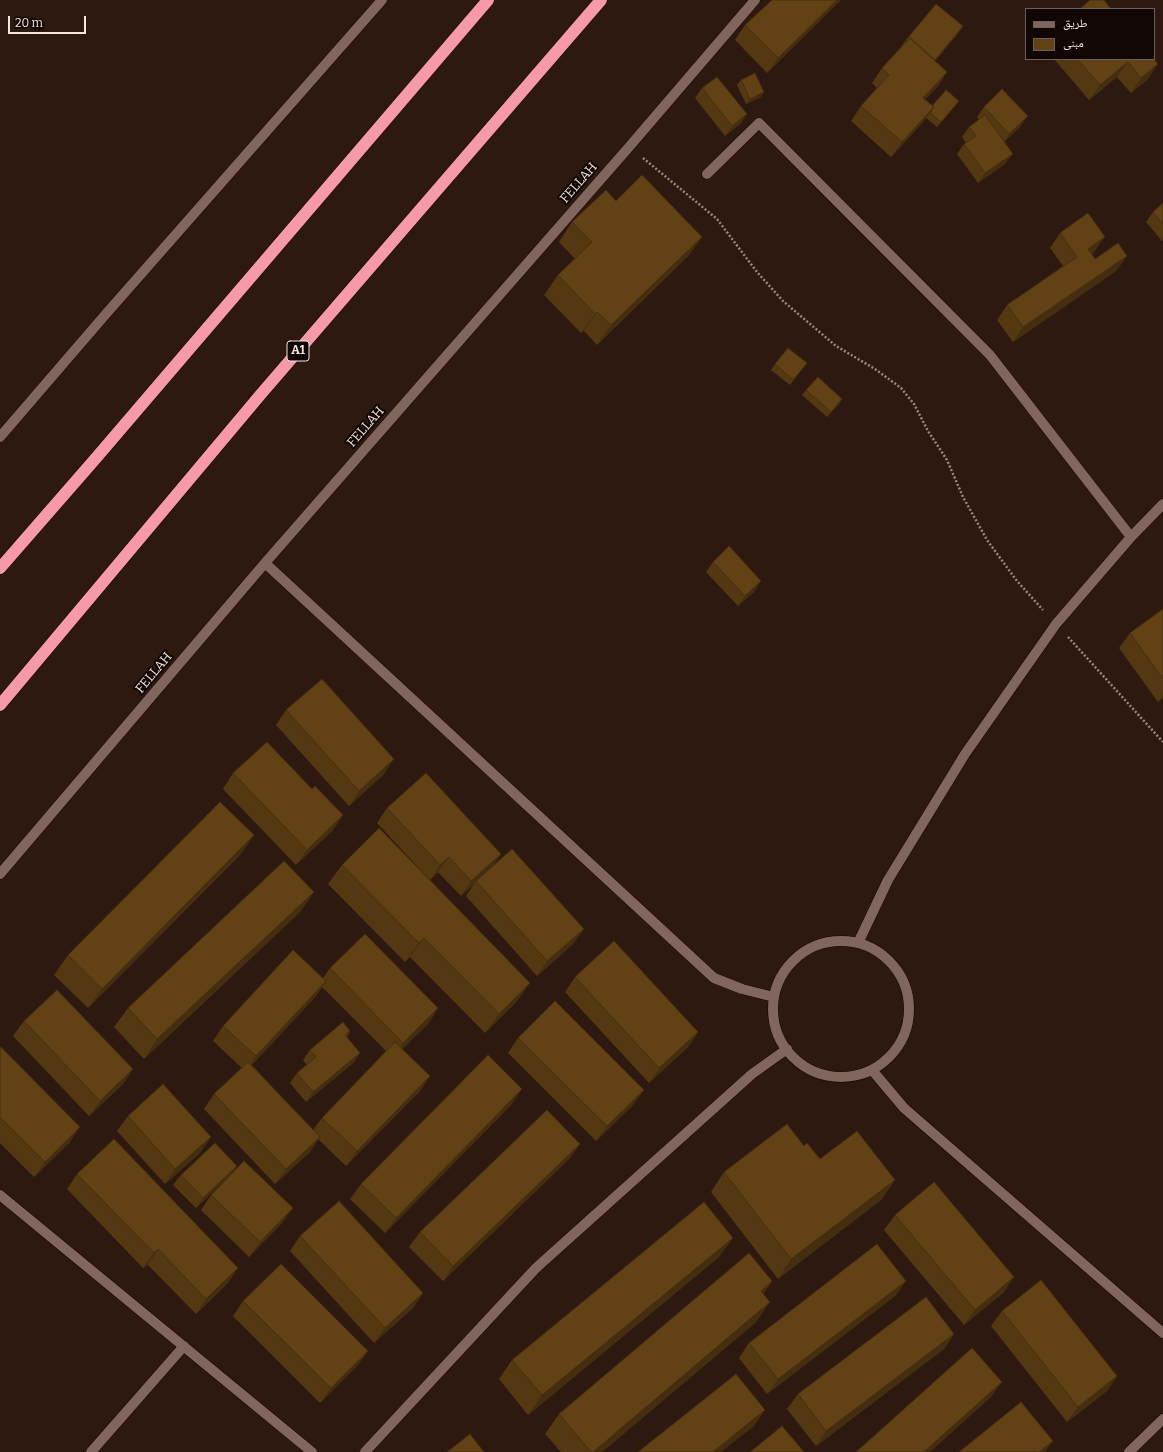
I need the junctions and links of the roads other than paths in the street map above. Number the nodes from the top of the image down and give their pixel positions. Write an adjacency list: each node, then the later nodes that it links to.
1 (382, 0): 6 (street)
2 (488, 0): 10 (highway)
3 (601, 0): 11 (highway, A1)
4 (755, 0): 9 (street, FELLAH)
5 (707, 174): 8 (street)
6 (0, 438)
7 (1163, 504): 8 (street)
8 (1131, 537): 13 (street)
9 (265, 563): 12 (street, FELLAH); 14 (street)
10 (0, 568)
11 (0, 705)
12 (0, 874)
13 (858, 943): 14 (street); 16 (street)
14 (774, 997): 15 (street)
15 (787, 1049): 16 (street); 23 (street)
16 (872, 1070): 18 (street)
17 (0, 1195): 19 (street)
18 (1163, 1333)
19 (184, 1346): 21 (street); 22 (street)
20 (1163, 1419): 24 (street)
21 (91, 1452)
22 (312, 1452)
23 (365, 1452)
24 (1129, 1452)

